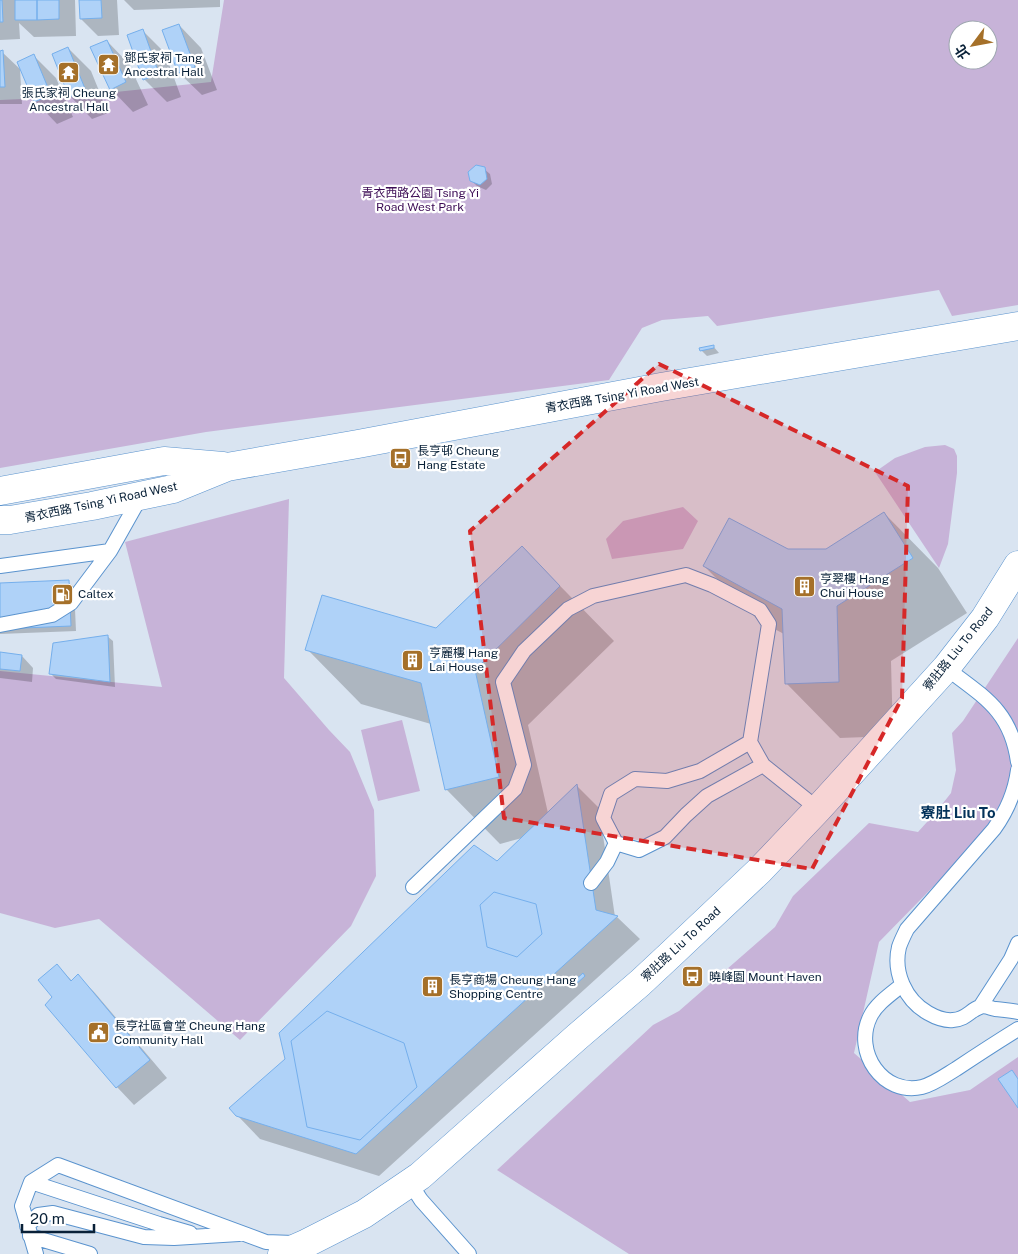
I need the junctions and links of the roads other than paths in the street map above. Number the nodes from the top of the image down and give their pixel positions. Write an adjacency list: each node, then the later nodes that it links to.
1 (1018, 326): 2 (main road, 青衣西路 Tsing Yi Road West)
2 (227, 467): 3 (main road, 青衣西路 Tsing Yi Road West); 4 (main road, 青衣西路 Tsing Yi Road West)
3 (0, 492)
4 (141, 496): 5 (main road, 青衣西路 Tsing Yi Road West); 6 (lane)
5 (0, 520)
6 (110, 551): 8 (lane); 9 (lane)
7 (1018, 565): 10 (main road, 寮肚路 Liu To Road)
8 (0, 566)
9 (0, 625)
10 (946, 668): 12 (lane); 15 (main road, 寮肚路 Liu To Road)
11 (750, 742): 13 (lane); 16 (lane); 18 (lane)
12 (1018, 762)
13 (763, 765): 15 (lane); 16 (lane)
14 (1018, 770): 20 (lane)
15 (818, 809): 25 (main road, 寮肚路 Liu To Road)
16 (616, 843): 17 (lane)
17 (591, 883)
18 (413, 887)
19 (1018, 944): 21 (lane)
20 (902, 985): 21 (lane); 23 (lane)
21 (977, 1008): 22 (lane)
22 (1018, 1012)
23 (1018, 1029)
24 (31, 1182): 26 (lane); 27 (lane); 28 (lane)
25 (410, 1183): 29 (main road, 寮肚路 Liu To Road); 33 (lane)
26 (29, 1231): 28 (lane); 30 (lane); 31 (lane)
27 (244, 1234): 28 (lane); 29 (lane)
28 (201, 1236)
29 (307, 1243): 32 (main road, 寮肚路 Liu To Road)
30 (36, 1254)
31 (90, 1254)
32 (282, 1254)
33 (470, 1254)

